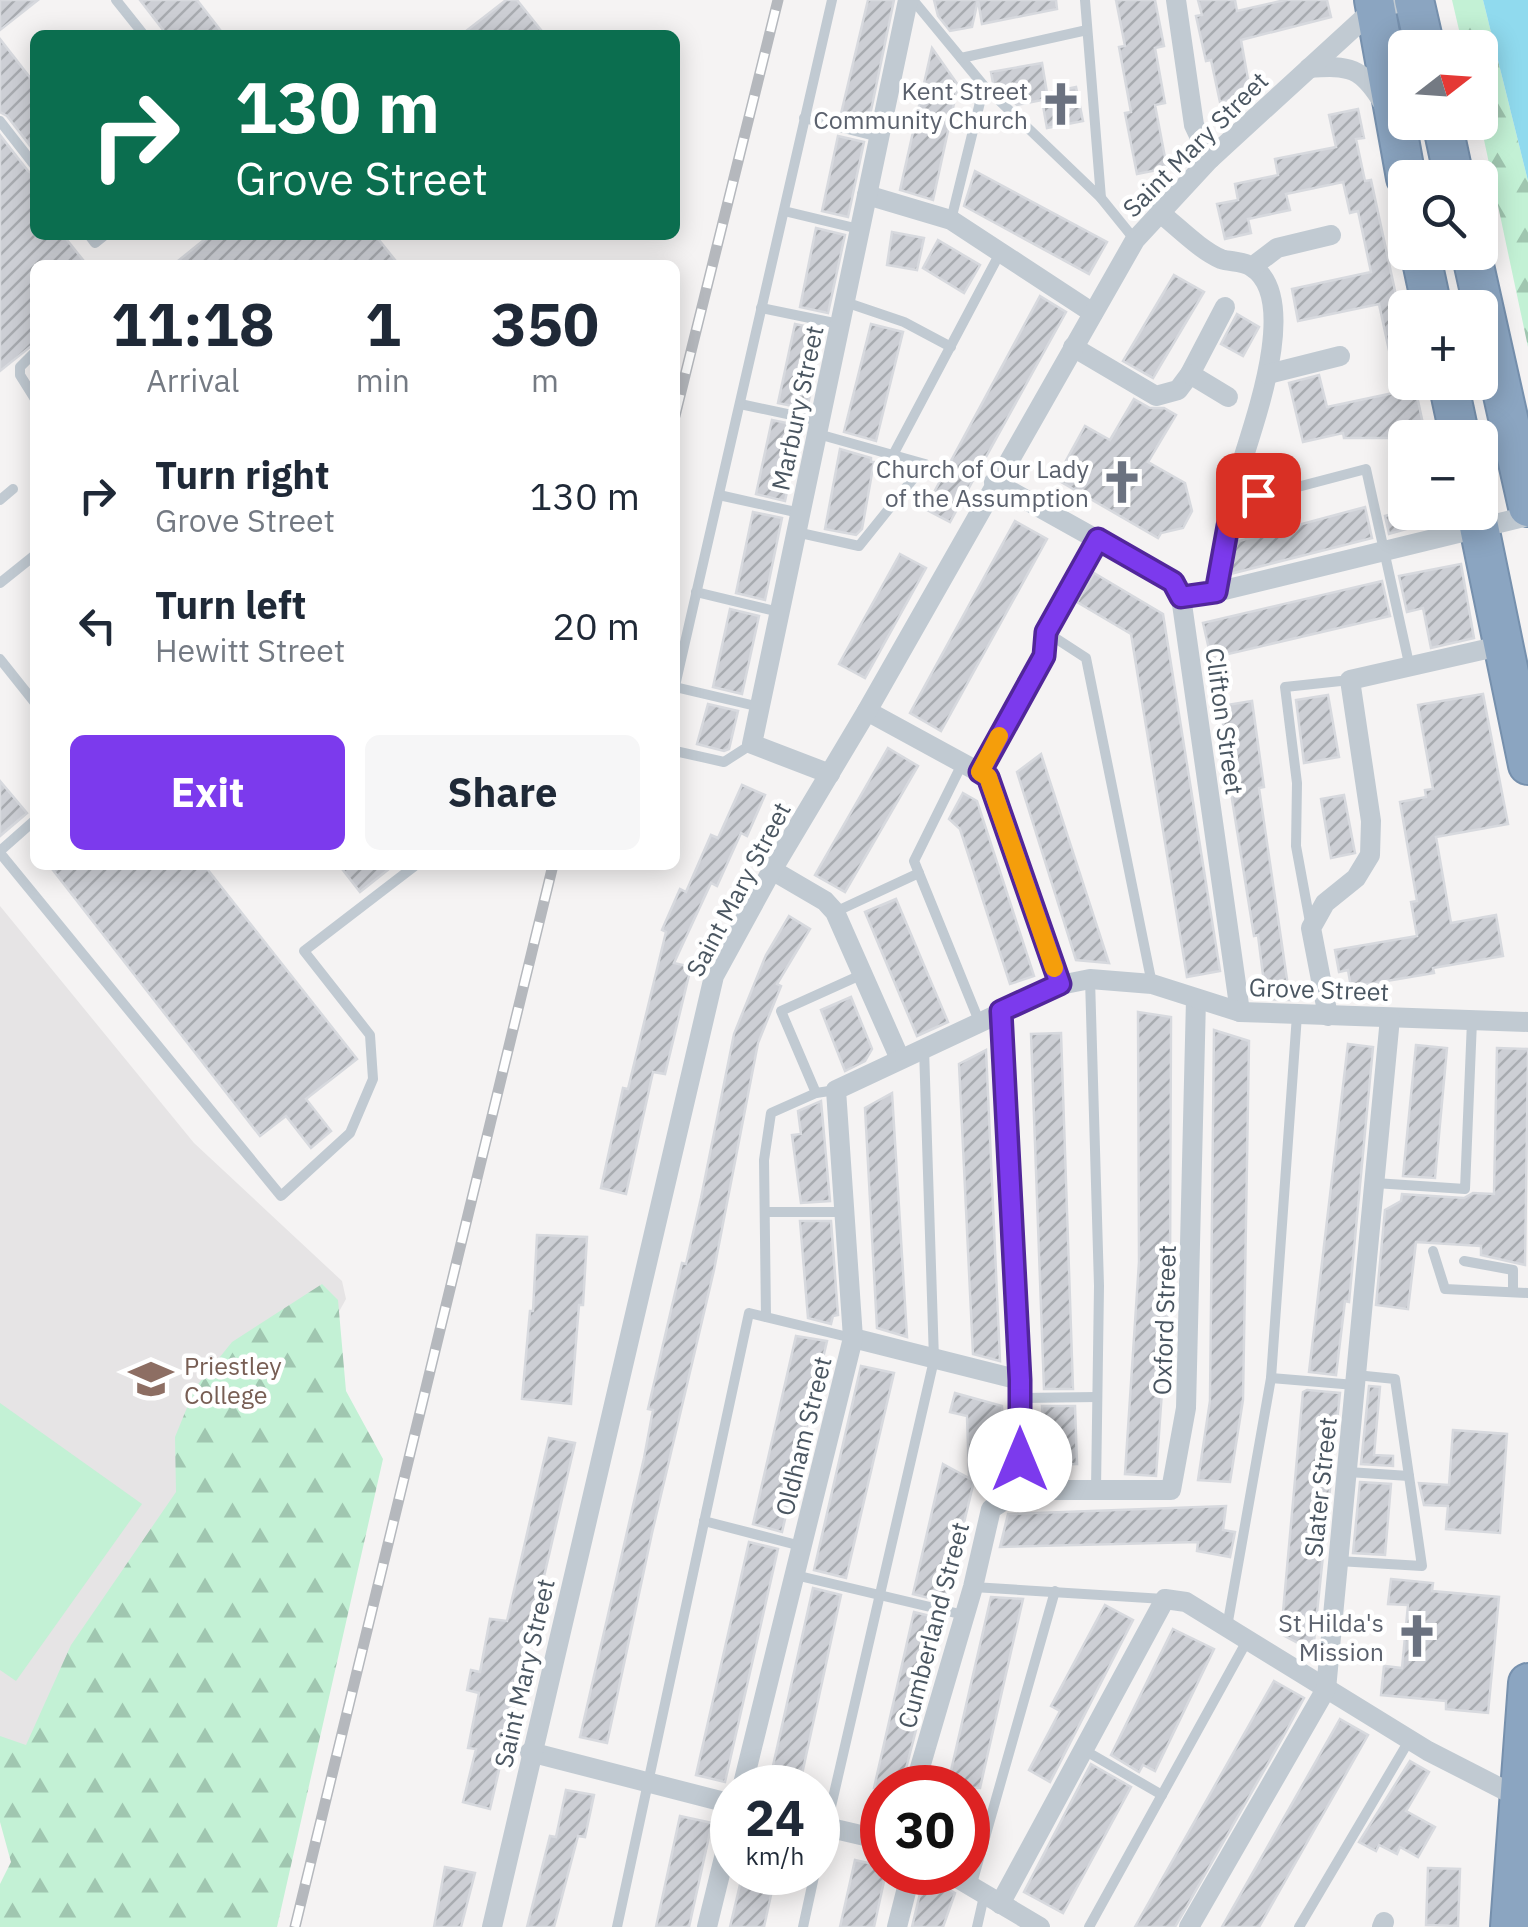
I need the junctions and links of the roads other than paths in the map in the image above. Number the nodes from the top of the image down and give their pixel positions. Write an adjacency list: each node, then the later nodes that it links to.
1 (116, 0): 7 (lane)
2 (832, 0): 15 (lane)
3 (910, 0): 11 (lane); 17 (street, Marbury Street)
4 (1084, 0): 8 (lane)
5 (1176, 0): 18 (street)
6 (1394, 2): 9 (highway); 10 (highway); 12 (street, Saint Mary Street)
7 (140, 30)
8 (1087, 30): 11 (lane); 21 (lane)
9 (1394, 30)
10 (1413, 30)
11 (961, 58): 13 (lane)
12 (1309, 68): 14 (street); 18 (street, Saint Mary Street)
13 (984, 86): 21 (lane); 24 (lane)
14 (1388, 112)
15 (804, 118): 17 (lane); 22 (lane)
16 (0, 121): 19 (lane)
17 (879, 137): 20 (street, Marbury Street)
18 (1210, 159): 23 (street, Saint Mary Street)
19 (30, 160)
20 (867, 195): 24 (street); 25 (street, Marbury Street)
21 (1101, 198): 27 (lane)
22 (784, 211): 25 (lane); 33 (lane)
23 (1159, 212): 27 (street, Saint Mary Street); 29 (street)
24 (951, 220): 28 (street)
25 (860, 229): 31 (street, Marbury Street)
26 (1331, 235): 29 (street)
27 (1135, 240): 34 (street, Saint Mary Street)
28 (1000, 253): 34 (street); 36 (lane)
29 (1252, 267): 41 (street)
30 (1475, 270): 52 (highway)
31 (844, 302): 35 (street, Marbury Street); 36 (lane)
32 (1225, 307): 40 (street)
33 (761, 308): 35 (lane); 44 (lane)
34 (1093, 313): 37 (street, Saint Mary Street)
35 (840, 324): 45 (street, Marbury Street)
36 (951, 347): 46 (lane)
37 (1073, 347): 40 (street); 47 (street, Saint Mary Street)
38 (1340, 356): 41 (street)
39 (30, 357): 42 (lane)
40 (1190, 374): 43 (street)
41 (1268, 374): 50 (street)
42 (30, 392)
43 (1228, 397)
44 (740, 404): 45 (lane); 49 (lane)
45 (818, 428): 46 (lane); 55 (street, Marbury Street)
46 (893, 455): 55 (lane)
47 (994, 482): 58 (street); 75 (street, Saint Mary Street)
48 (13, 489): 51 (lane)
49 (718, 495): 55 (lane); 62 (lane)
50 (1258, 495): 59 (lane); 63 (lane)
51 (0, 500)
52 (1528, 507)
53 (1528, 516): 54 (street)
54 (1498, 518)
55 (798, 522): 65 (street, Marbury Street)
56 (1447, 530): 59 (street)
57 (1480, 530): 67 (highway)
58 (1098, 539): 64 (street); 66 (lane)
59 (1384, 550): 63 (street); 70 (lane)
60 (30, 559): 61 (lane)
61 (0, 583)
62 (696, 592): 65 (lane); 69 (lane)
63 (1216, 592): 64 (street)
64 (1181, 597): 94 (street, Clifton Street)
65 (780, 612): 74 (street, Marbury Street)
66 (1046, 632): 79 (lane); 91 (lane)
67 (1504, 645): 70 (street); 78 (highway)
68 (0, 659): 73 (lane)
69 (680, 664)
70 (1410, 668): 71 (street)
71 (1350, 680): 87 (street); 87 (lane)
72 (680, 688): 74 (lane)
73 (30, 697)
74 (760, 707): 76 (street, Marbury Street)
75 (867, 711): 79 (street); 80 (street, Saint Mary Street)
76 (752, 744): 77 (lane); 80 (street)
77 (680, 752)
78 (1528, 765)
79 (971, 768): 85 (lane); 90 (street)
80 (830, 774): 84 (street, Saint Mary Street)
81 (30, 825): 82 (lane)
82 (0, 852): 83 (lane)
83 (409, 870)
84 (772, 870): 86 (street); 137 (street, Saint Mary Street)
85 (919, 872): 86 (lane); 98 (lane)
86 (835, 912): 88 (street)
87 (1311, 928): 96 (street)
88 (864, 973): 102 (street); 103 (lane)
89 (1090, 979): 90 (street, Grove Street); 91 (street, Grove Street); 117 (lane)
90 (1060, 984): 93 (street, Grove Street)
91 (1152, 984): 92 (street, Grove Street)
92 (1196, 999): 94 (street, Grove Street); 120 (street, Oxford Street)
93 (1001, 1011): 98 (street, Grove Street); 116 (street)
94 (1240, 1012): 95 (street, Grove Street)
95 (1297, 1015): 96 (street, Grove Street); 114 (lane)
96 (1328, 1016): 97 (street, Grove Street)
97 (1390, 1018): 99 (street, Grove Street); 104 (street, Slater Street)
98 (980, 1021): 101 (street, Grove Street)
99 (1472, 1021): 100 (street, Grove Street); 104 (lane)
100 (1528, 1022)
101 (924, 1048): 102 (street, Grove Street); 113 (lane)
102 (900, 1058): 103 (street, Grove Street)
103 (826, 1091): 105 (lane); 106 (street, Oldham Street)
104 (1375, 1182): 115 (street, Slater Street)
105 (766, 1212): 106 (lane); 111 (lane)
106 (843, 1212): 112 (street, Oldham Street)
107 (1433, 1251): 109 (lane)
108 (1464, 1261): 109 (lane)
109 (1513, 1292): 110 (lane)
110 (1528, 1293)
111 (766, 1316): 112 (lane); 122 (lane)
112 (853, 1338): 113 (street); 123 (street, Oldham Street)
113 (934, 1360): 116 (street); 128 (lane)
114 (1271, 1378): 115 (lane); 131 (lane)
115 (1356, 1380): 118 (street, Slater Street); 119 (lane)
116 (1020, 1390): 117 (lane); 121 (street)
117 (1097, 1397): 120 (lane)
118 (1348, 1472): 119 (lane); 124 (street, Slater Street)
119 (1409, 1476): 124 (lane)
120 (1096, 1489): 121 (street, Oxford Street)
121 (1020, 1490): 126 (street, Cumberland Street)
122 (704, 1521): 123 (lane); 141 (lane)
123 (801, 1546): 125 (street, Oldham Street)
124 (1338, 1561): 134 (street, Slater Street)
125 (794, 1575): 128 (lane); 138 (street, Oldham Street)
126 (972, 1587): 127 (lane); 130 (street, Cumberland Street)
127 (1055, 1592): 129 (lane); 145 (lane)
128 (879, 1595): 130 (lane); 139 (lane)
129 (1165, 1598): 131 (street); 136 (street)
130 (964, 1615): 140 (street, Cumberland Street)
131 (1227, 1626): 132 (street)
132 (1248, 1638): 134 (street); 142 (lane)
133 (1528, 1683): 144 (highway)
134 (1326, 1689): 135 (street); 159 (street, Slater Street)
135 (1410, 1739): 144 (street); 160 (lane)
136 (1084, 1750): 142 (lane); 146 (street)
137 (530, 1752): 141 (street); 151 (street, Saint Mary Street)
138 (748, 1765)
139 (837, 1765)
140 (921, 1765)
141 (649, 1782): 143 (street); 152 (lane)
142 (1162, 1795): 158 (lane)
143 (710, 1798)
144 (1518, 1798): 161 (highway)
145 (990, 1873)
146 (990, 1888)
147 (715, 1895): 153 (street)
148 (810, 1895): 154 (lane)
149 (905, 1895): 155 (street)
150 (985, 1895): 156 (lane); 157 (street)
151 (492, 1927)
152 (617, 1927)
153 (707, 1927)
154 (803, 1927)
155 (897, 1927)
156 (977, 1927)
157 (1040, 1927)
158 (1089, 1927)
159 (1189, 1927)
160 (1299, 1927)
161 (1510, 1927)

